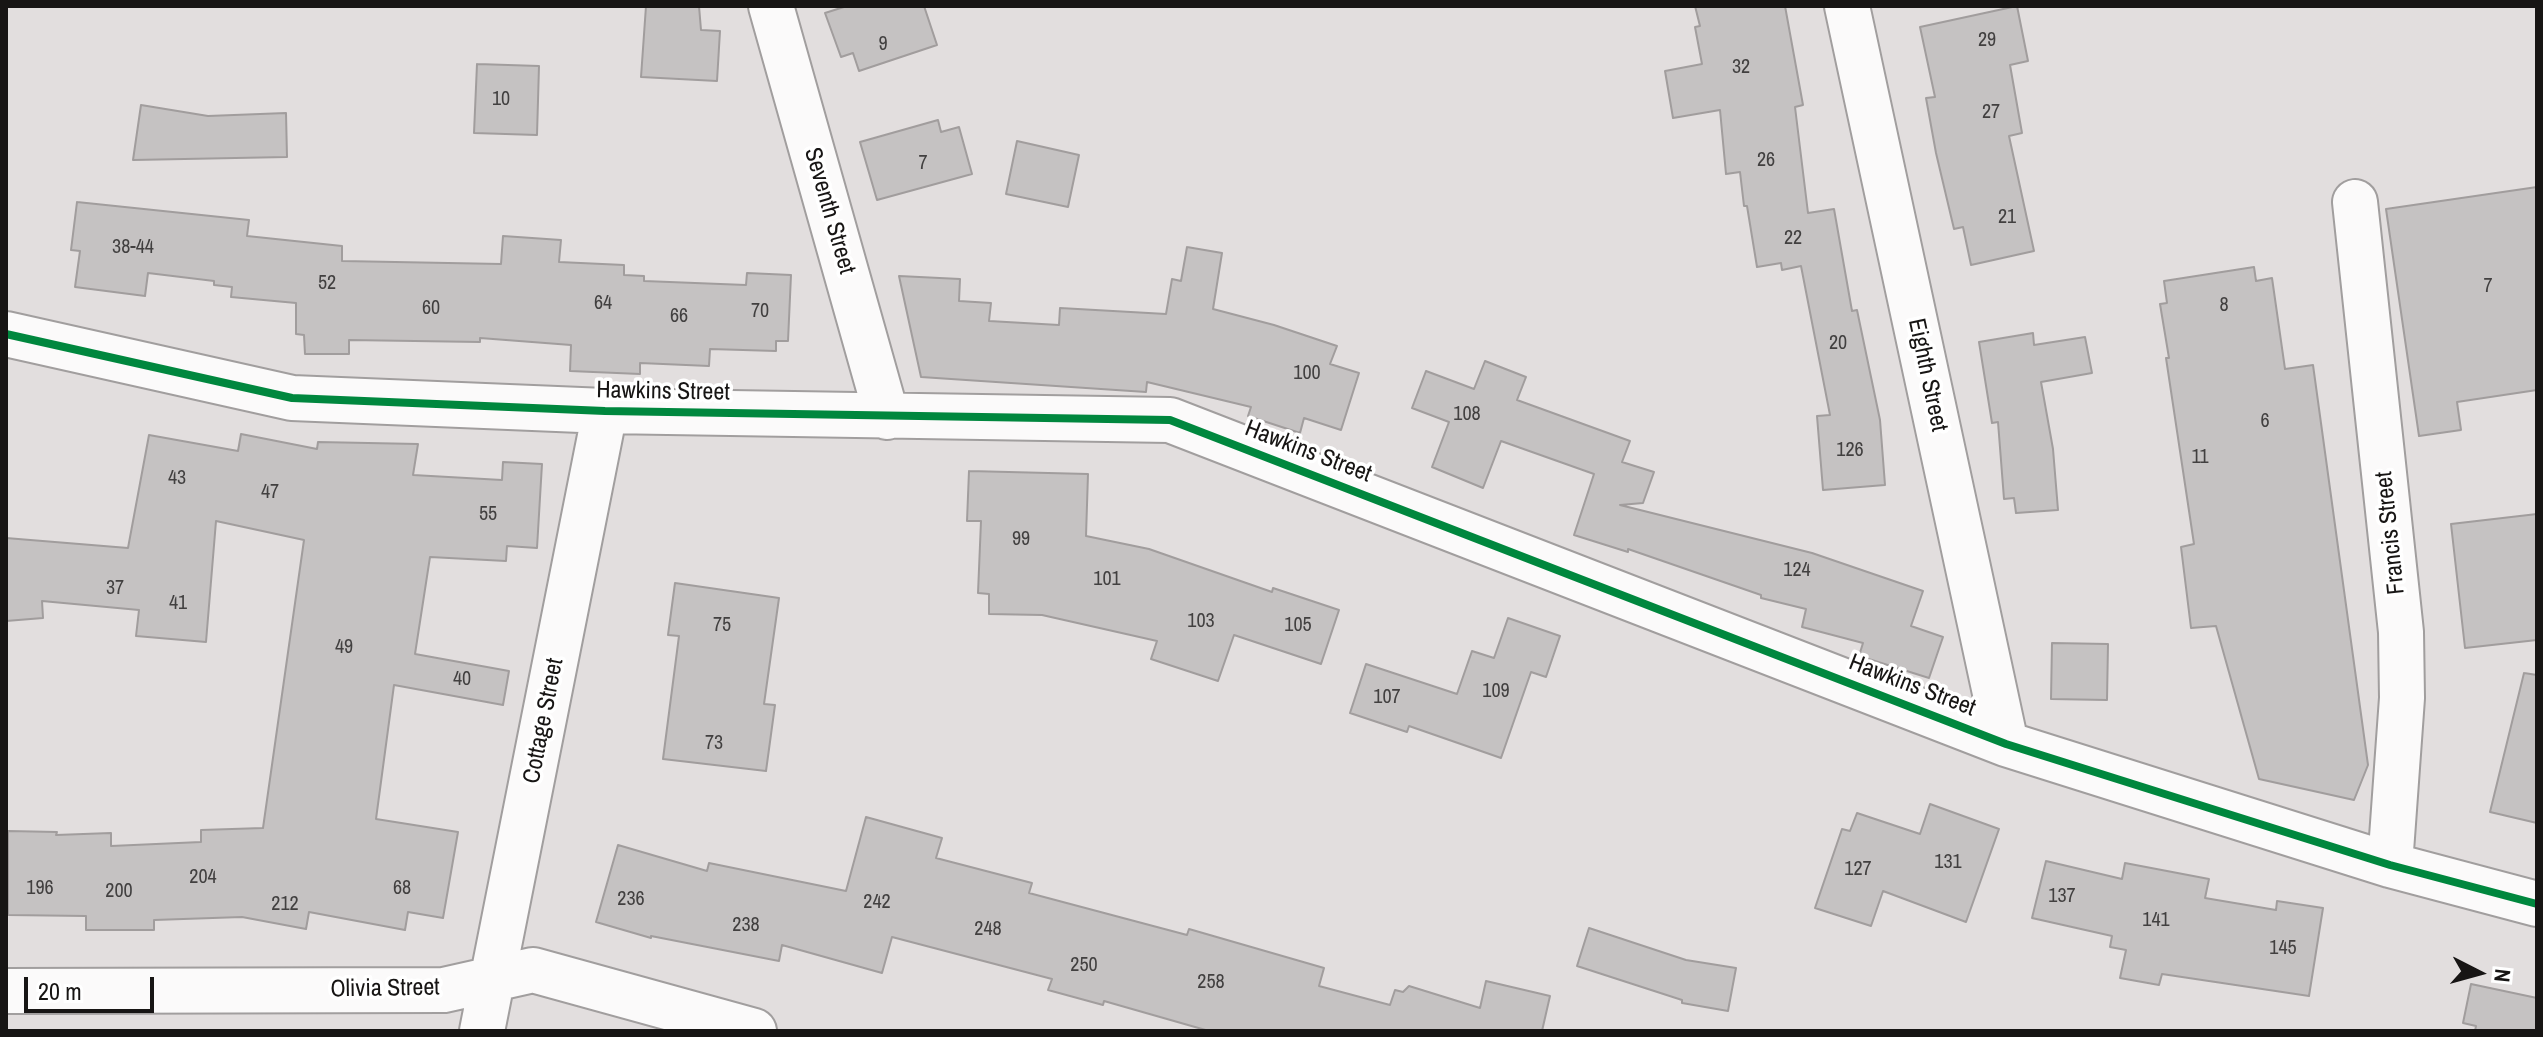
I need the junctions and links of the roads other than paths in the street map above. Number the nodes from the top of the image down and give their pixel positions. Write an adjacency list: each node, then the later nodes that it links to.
1 (771, 6): 6 (street, Seventh Street)
2 (1847, 6): 7 (street, Eighth Street)
3 (2355, 202): 8 (street, Francis Street)
4 (6, 334): 5 (street, Hawkins Street)
5 (605, 411): 6 (street, Hawkins Street); 10 (street, Cottage Street)
6 (887, 417): 7 (street, Hawkins Street)
7 (2006, 744): 8 (street, Hawkins Street)
8 (2390, 865): 9 (street, Hawkins Street)
9 (2537, 904)
10 (492, 979): 11 (street, Olivia Street); 12 (street, Cottage Street); 13 (street, Olivia Street)
11 (6, 991)
12 (482, 1031)
13 (754, 1031)

